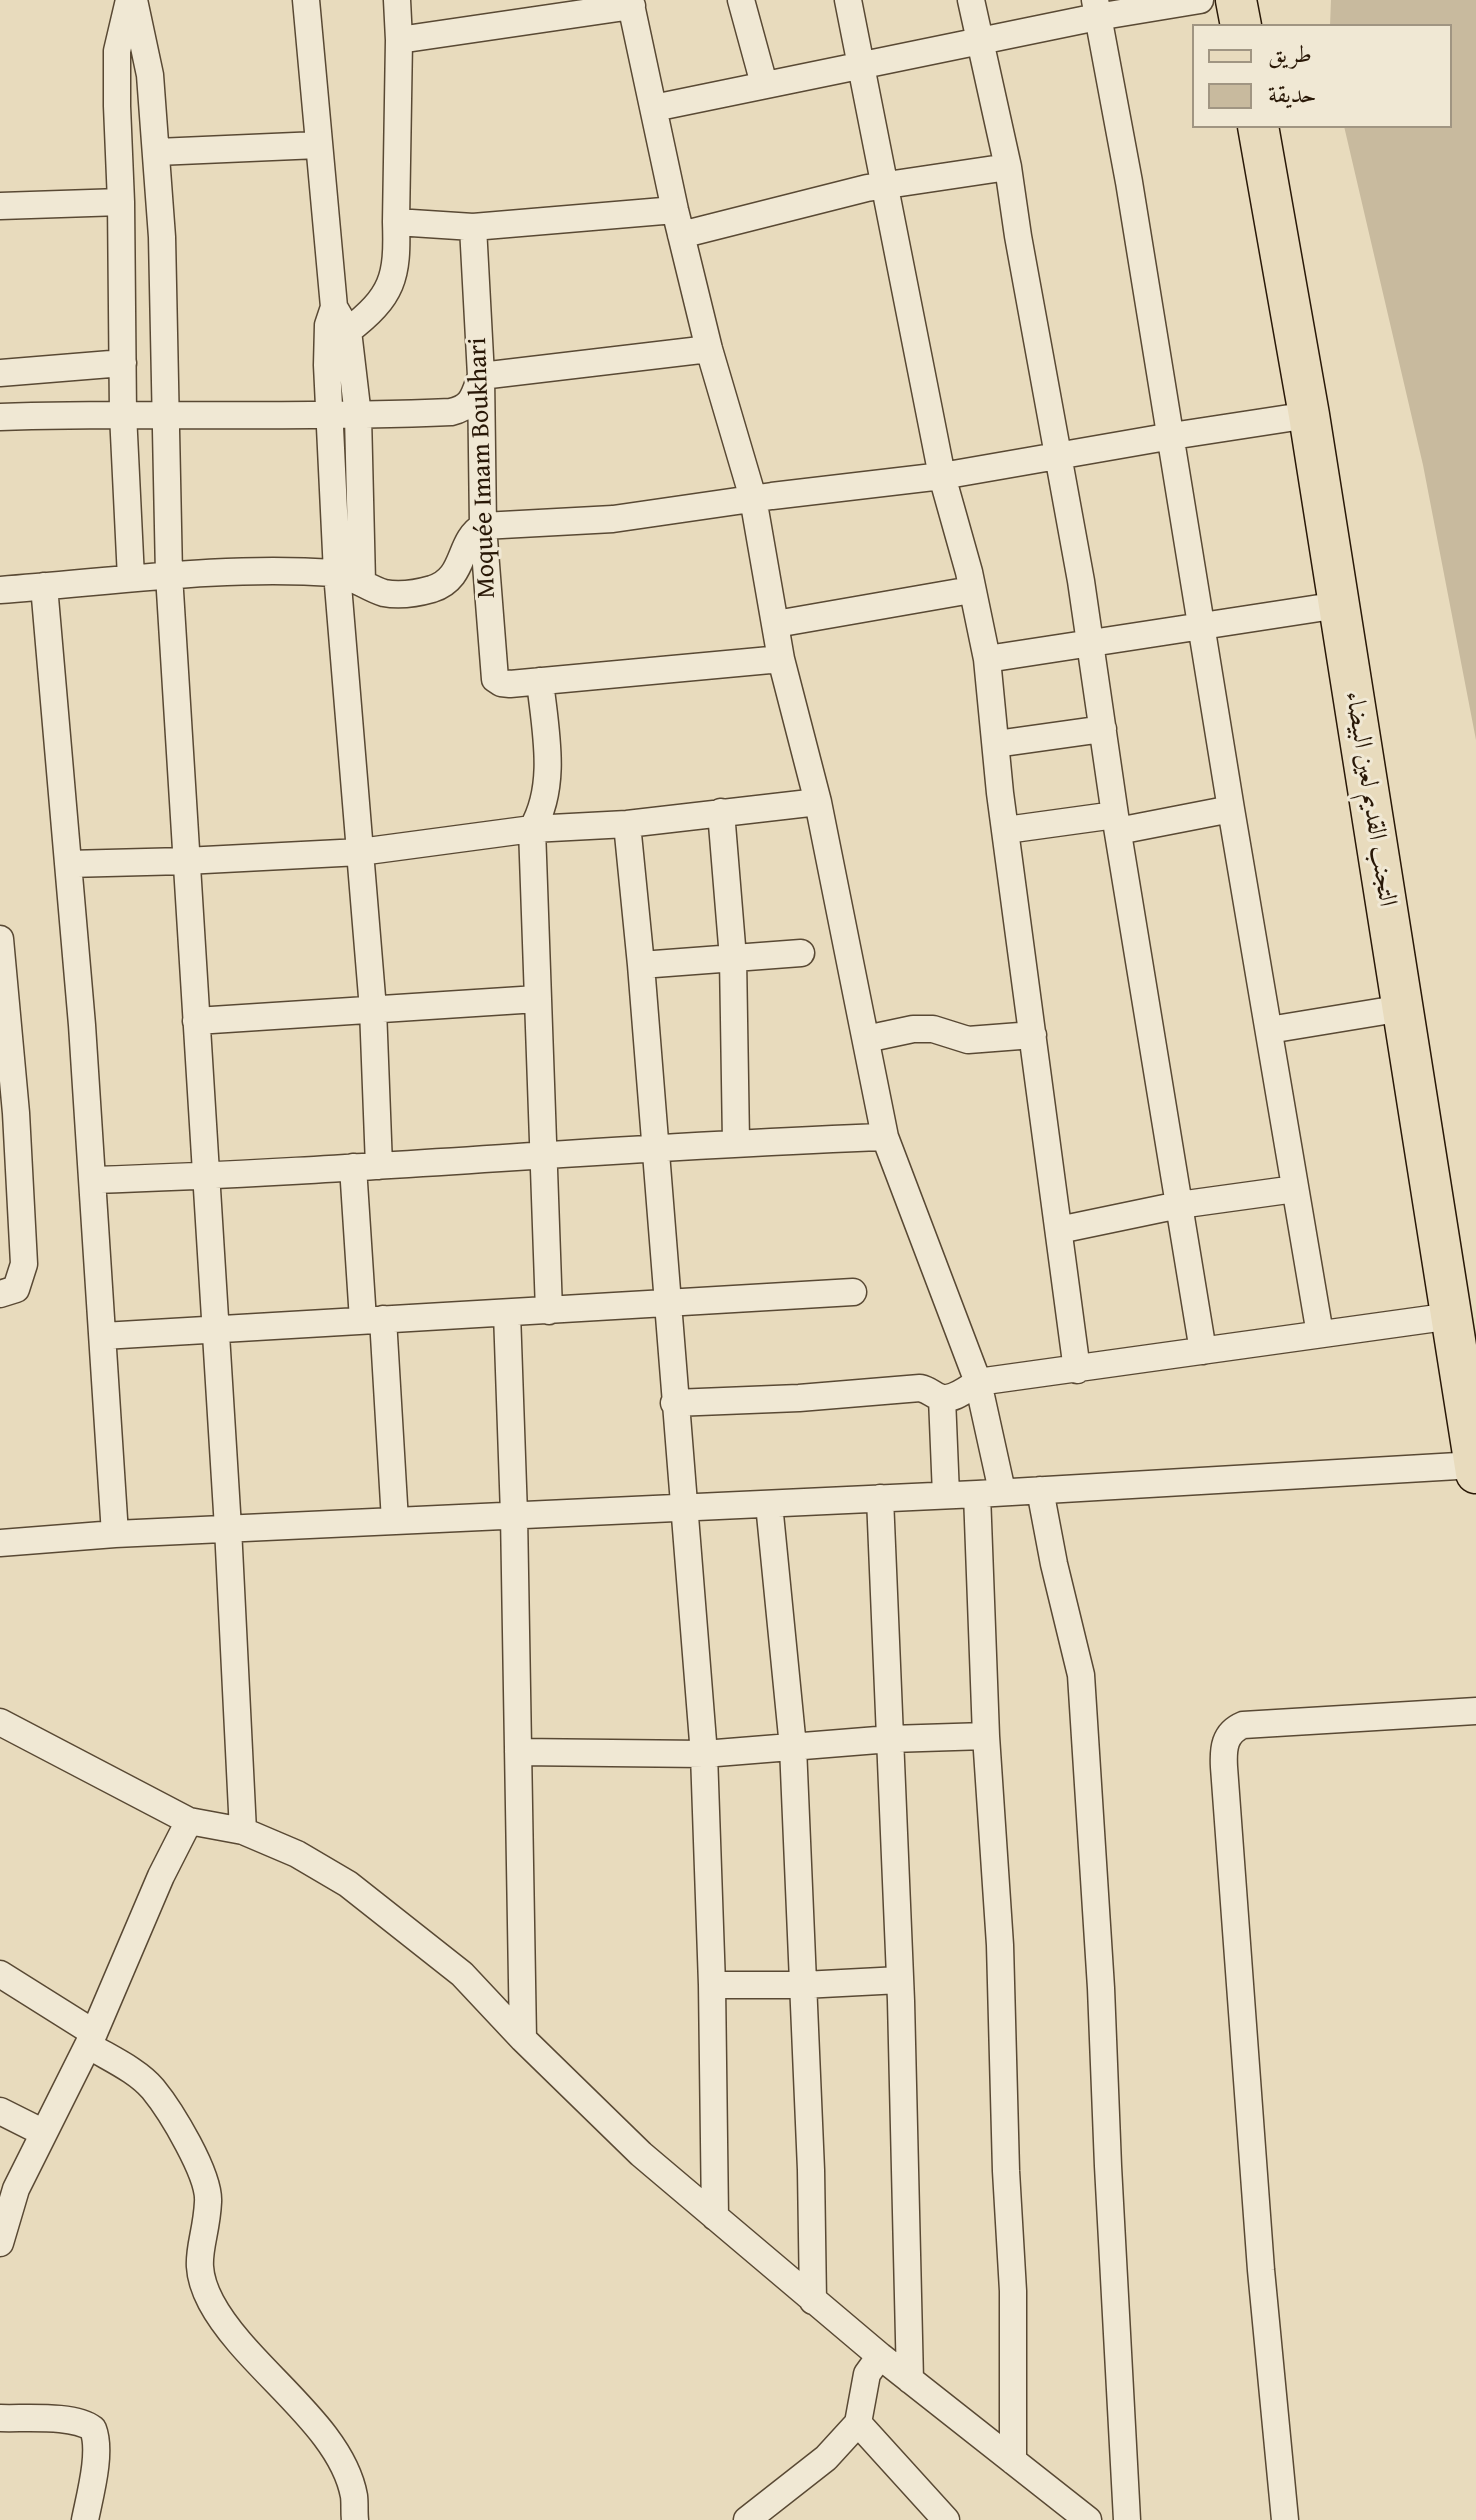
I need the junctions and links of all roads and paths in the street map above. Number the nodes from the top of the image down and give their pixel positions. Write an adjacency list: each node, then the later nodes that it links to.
1 (131, 0): 19 (street); 22 (street)
2 (306, 0): 18 (street)
3 (397, 0): 12 (street)
4 (741, 0): 15 (street)
5 (848, 0): 14 (street)
6 (971, 0): 13 (street)
7 (1200, 0): 10 (street)
8 (1236, 0): 11 (main road)
9 (631, 3): 12 (street); 16 (street)
10 (1096, 8): 13 (street); 39 (street)
11 (1241, 24)
12 (399, 40): 24 (street)
13 (979, 40): 14 (street); 20 (street)
14 (860, 64): 15 (street); 21 (street)
15 (764, 84): 16 (street)
16 (654, 108): 25 (street)
17 (1258, 128): 34 (main road, التجنب القديم لعين البيضاء)
18 (318, 145): 19 (street); 27 (street)
19 (157, 152): 38 (street)
20 (1008, 167): 21 (street); 40 (street)
21 (884, 185): 25 (street); 41 (street)
22 (121, 202): 23 (street); 30 (street)
23 (0, 206)
24 (396, 222): 26 (street); 28 (street)
25 (678, 222): 26 (street); 29 (street)
26 (473, 227): 32 (street, Moquée Imam Boukhari)
27 (334, 307): 28 (street); 35 (street)
28 (348, 331): 36 (street)
29 (709, 349): 32 (street); 42 (street)
30 (123, 363): 31 (street); 33 (street)
31 (0, 373)
32 (481, 376): 36 (street); 43 (street, Moquée Imam Boukhari)
33 (123, 414): 37 (street); 38 (street); 46 (street)
34 (1309, 415): 39 (street); 51 (main road, التجنب القديم لعين البيضاء)
35 (330, 416): 36 (street); 38 (street); 44 (street)
36 (358, 416): 47 (street)
37 (0, 417)
38 (166, 417): 45 (street)
39 (1172, 436): 40 (street); 53 (street)
40 (1059, 457): 41 (street); 54 (street)
41 (942, 476): 42 (street); 50 (street)
42 (753, 498): 43 (street); 52 (street)
43 (483, 526): 47 (street); 57 (street, Moquée Imam Boukhari)
44 (337, 573): 45 (street); 47 (street); 67 (street)
45 (169, 575): 46 (street); 68 (street)
46 (131, 578): 48 (street)
47 (362, 582)
48 (44, 586): 49 (street); 69 (street)
49 (0, 590)
50 (971, 590): 52 (street); 56 (street)
51 (1339, 605): 53 (street); 75 (main road, التجنب القديم لعين البيضاء)
52 (776, 624): 55 (street)
53 (1202, 626): 54 (street); 61 (street)
54 (1091, 643): 56 (street); 58 (street)
55 (781, 659): 57 (street, Moquée Imam Boukhari); 60 (street)
56 (987, 659): 59 (street)
57 (540, 681): 65 (street)
58 (1103, 729): 59 (street); 63 (street)
59 (996, 744): 66 (street)
60 (818, 802): 62 (street); 80 (street)
61 (1231, 809): 63 (street); 78 (street)
62 (721, 812): 64 (street); 72 (street)
63 (1117, 823): 66 (street); 89 (street)
64 (627, 824): 65 (street); 73 (street)
65 (532, 829): 67 (street); 74 (street)
66 (1006, 830): 79 (street)
67 (360, 852): 68 (street); 76 (street)
68 (185, 861): 69 (street); 77 (street)
69 (68, 864): 87 (street)
70 (0, 939): 92 (street)
71 (801, 953): 72 (street)
72 (733, 958): 73 (street); 82 (street)
73 (641, 965): 83 (street)
74 (537, 999): 76 (street); 84 (street)
75 (1403, 1008): 78 (street); 96 (main road, التجنب القديم لعين البيضاء)
76 (373, 1009): 77 (street); 85 (street)
77 (196, 1021): 86 (street)
78 (1269, 1030): 88 (street)
79 (1033, 1035): 80 (street); 90 (street)
80 (866, 1039): 81 (street)
81 (885, 1137): 82 (street); 103 (street)
82 (736, 1142): 83 (street)
83 (654, 1148): 84 (street); 93 (street)
84 (542, 1155): 85 (street); 94 (street)
85 (366, 1166): 86 (street); 97 (street)
86 (207, 1176): 87 (street); 98 (street)
87 (93, 1180): 100 (street)
88 (1295, 1189): 89 (street); 99 (street)
89 (1179, 1205): 90 (street); 101 (street)
90 (1059, 1230): 102 (street)
91 (853, 1292): 93 (street)
92 (0, 1294)
93 (668, 1304): 94 (street); 105 (street)
94 (549, 1311): 95 (street)
95 (507, 1313): 97 (street); 113 (street)
96 (1452, 1316): 99 (street); 106 (main road, التجنب القديم لعين البيضاء)
97 (373, 1320): 98 (street); 114 (street)
98 (216, 1328): 100 (street); 115 (street)
99 (1320, 1334): 101 (street)
100 (103, 1336): 116 (street)
101 (1203, 1351): 102 (street)
102 (1077, 1370): 103 (street)
103 (978, 1382): 104 (street); 108 (street)
104 (942, 1398): 105 (street); 109 (street)
105 (674, 1403): 112 (street)
106 (1475, 1469): 107 (street)
107 (1040, 1490): 108 (street); 149 (street)
108 (990, 1492): 109 (street); 120 (street)
109 (946, 1495): 110 (street)
110 (880, 1498): 111 (street); 121 (street)
111 (769, 1504): 112 (street); 122 (street)
112 (683, 1507): 113 (street); 124 (street)
113 (514, 1515): 114 (street); 123 (street)
114 (395, 1521): 115 (street)
115 (228, 1528): 116 (street); 126 (street)
116 (115, 1534): 117 (street)
117 (0, 1543)
118 (1476, 1711): 150 (street)
119 (0, 1722): 125 (street)
120 (986, 1736): 121 (street); 143 (street)
121 (890, 1739): 122 (street); 128 (street)
122 (793, 1747): 124 (street); 130 (street)
123 (518, 1752): 124 (street); 132 (street)
124 (704, 1754): 129 (street)
125 (189, 1821): 126 (street); 131 (street)
126 (243, 1831): 132 (street)
127 (0, 1974): 131 (street)
128 (900, 1980): 130 (street); 140 (street)
129 (712, 1985): 130 (street); 136 (street)
130 (803, 1985): 138 (street)
131 (91, 2039): 134 (street); 145 (street)
132 (523, 2039): 136 (street)
133 (0, 2111): 134 (street)
134 (44, 2133): 135 (street)
135 (8, 2186): 137 (street)
136 (715, 2217): 138 (street)
137 (0, 2243)
138 (813, 2301): 139 (street)
139 (880, 2356): 140 (street); 142 (street)
140 (910, 2380): 143 (street)
141 (0, 2418): 144 (street)
142 (858, 2423): 146 (street); 147 (street)
143 (1013, 2461): 148 (street)
144 (85, 2520)
145 (355, 2520)
146 (749, 2520)
147 (946, 2520)
148 (1088, 2520)
149 (1127, 2520)
150 (1285, 2520)

